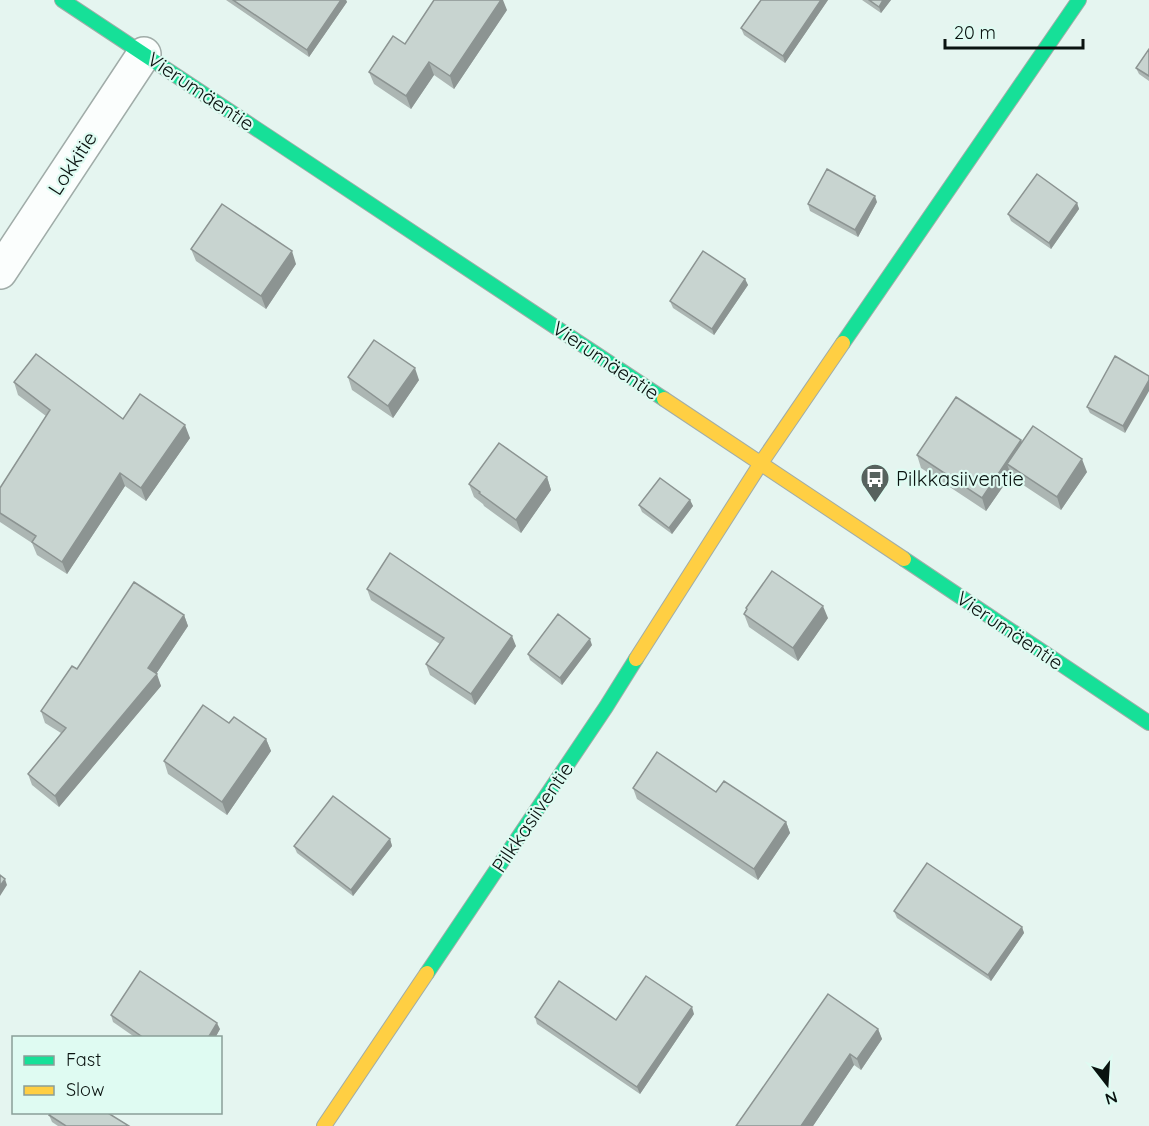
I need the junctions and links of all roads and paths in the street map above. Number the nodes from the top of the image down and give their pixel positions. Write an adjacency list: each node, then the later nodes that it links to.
1 (1079, 0): 5 (street, Pilkkasiiventie)
2 (83, 6): 3 (street, Vierumäentie)
3 (144, 54): 4 (street, Lokkitie); 5 (street, Vierumäentie)
4 (0, 272)
5 (761, 463): 6 (street, Vierumäentie); 7 (street, Pilkkasiiventie)
6 (1149, 723)
7 (324, 1126)

